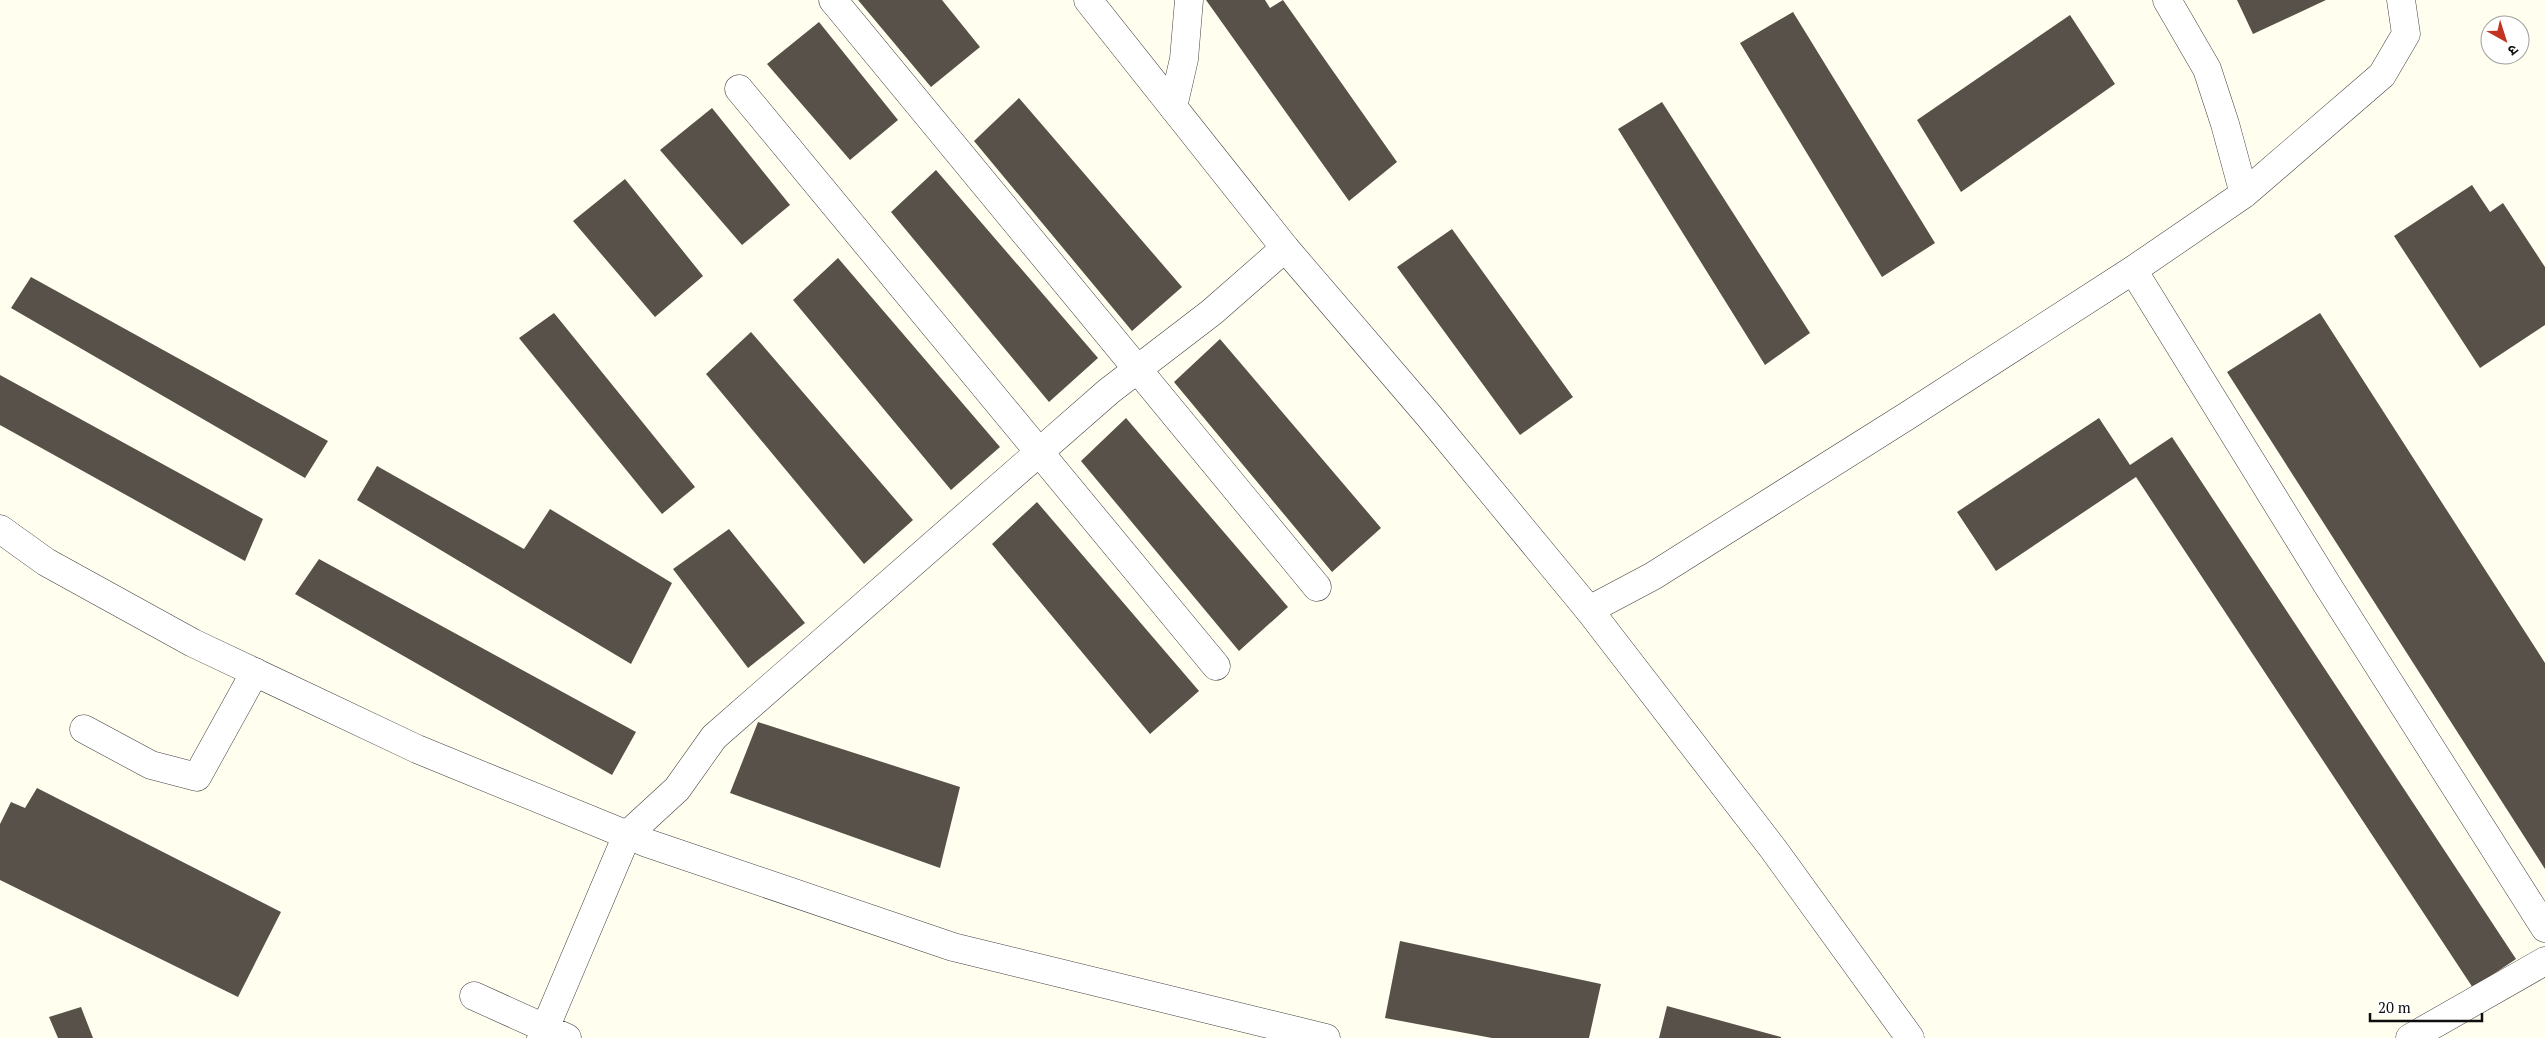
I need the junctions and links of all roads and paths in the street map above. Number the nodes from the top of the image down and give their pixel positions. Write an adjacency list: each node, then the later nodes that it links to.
1 (833, 0): 11 (street)
2 (1088, 0): 7 (street)
3 (1189, 0): 7 (street)
4 (2167, 0): 8 (street)
5 (2401, 0): 8 (street)
6 (739, 89): 12 (street)
7 (1173, 107): 9 (street)
8 (2244, 194): 10 (street)
9 (1285, 248): 11 (street); 15 (street)
10 (2133, 270): 15 (street); 20 (street)
11 (1137, 370): 12 (street); 14 (street)
12 (1040, 453): 16 (street); 19 (street)
13 (0, 528): 17 (street)
14 (1317, 587)
15 (1589, 610): 26 (street)
16 (1216, 666)
17 (255, 672): 18 (street); 19 (street)
18 (84, 729)
19 (627, 835): 23 (street); 24 (street)
20 (2545, 928)
21 (2545, 961): 27 (street)
22 (474, 996): 23 (street)
23 (551, 1035)
24 (1293, 1035): 25 (street)
25 (1326, 1038)
26 (1910, 1038)
27 (2410, 1038)

